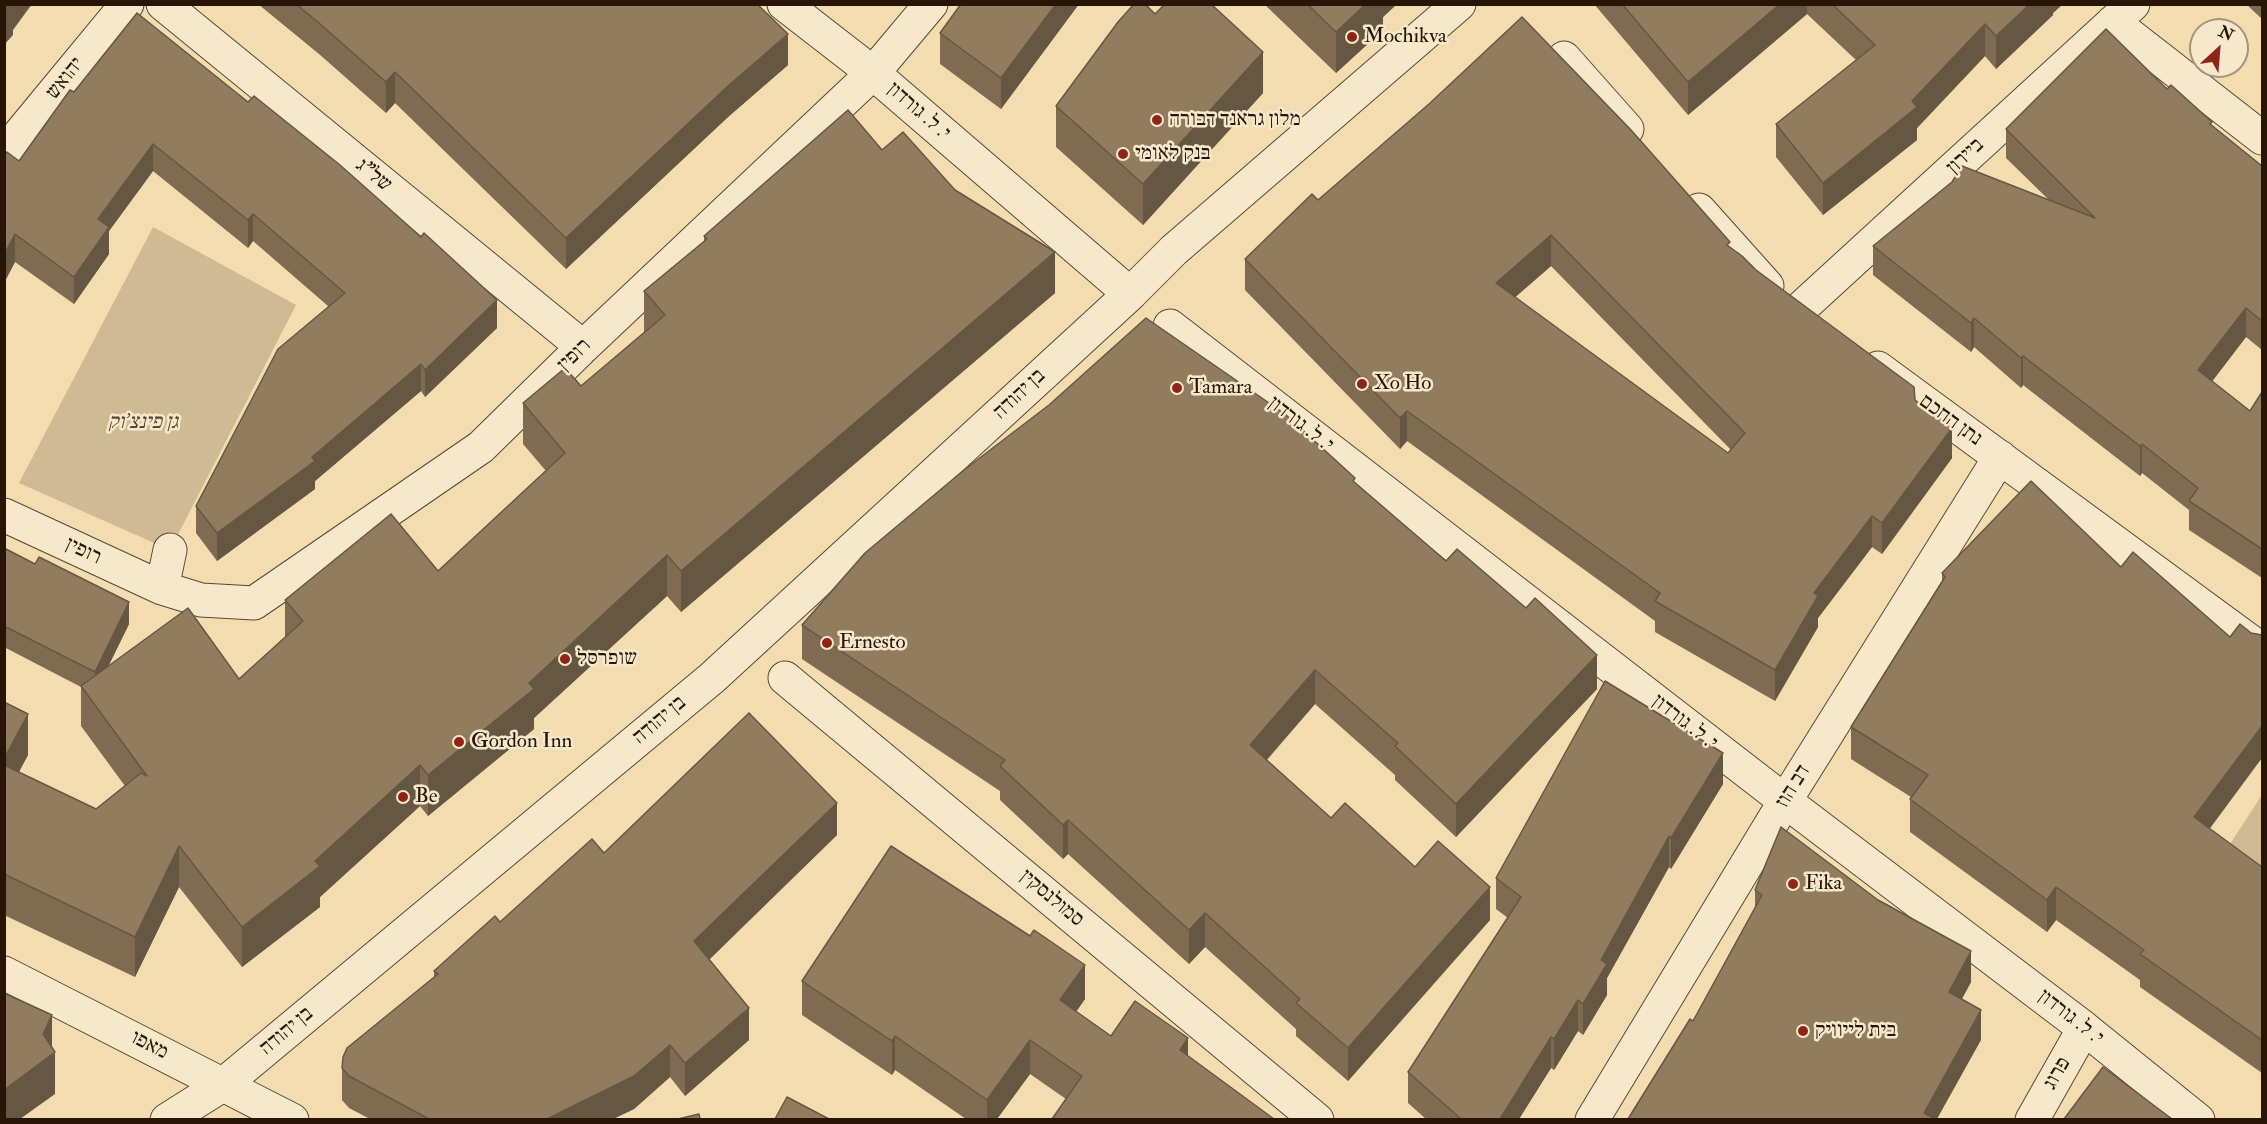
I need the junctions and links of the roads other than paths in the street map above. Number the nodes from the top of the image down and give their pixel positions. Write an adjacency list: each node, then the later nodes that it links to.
1 (127, 4): 10 (street, יהואש)
2 (163, 4): 17 (street, של"ג)
3 (784, 4): 8 (street, י. ל. גורדון)
4 (931, 4): 8 (street, רופין)
5 (1459, 4): 13 (street, בן יהודה)
6 (2122, 13): 9 (street); 14 (street, ביירון)
7 (1564, 58): 11 (street)
8 (873, 73): 13 (street, י. ל. גורדון); 17 (street, רופין)
9 (2262, 138)
10 (4, 153)
11 (1650, 155)
12 (1682, 190): 14 (street)
13 (1130, 294): 28 (street, בן יהודה)
14 (1799, 310): 16 (street)
15 (1170, 326): 25 (street, י. ל. גורדון)
16 (1828, 331)
17 (583, 347): 22 (street, רופין)
18 (1856, 352): 19 (street, נתן החכם)
19 (2000, 457): 23 (street, נתן החכם); 25 (street, דב הוז)
20 (4, 515): 22 (street, רופין)
21 (170, 550): 22 (street)
22 (162, 588)
23 (2262, 650)
24 (785, 678): 31 (street, סמולנסקין)
25 (1785, 801): 27 (street, י. ל. גורדון); 32 (street, דב הוז)
26 (4, 973): 28 (street, מאפו)
27 (2084, 1028): 33 (street, פרוג); 34 (street, י. ל. גורדון)
28 (224, 1084): 29 (street, בן יהודה); 30 (street, מאפו)
29 (167, 1119)
30 (292, 1119)
31 (1317, 1119)
32 (1592, 1119)
33 (2032, 1119)
34 (2198, 1119)

